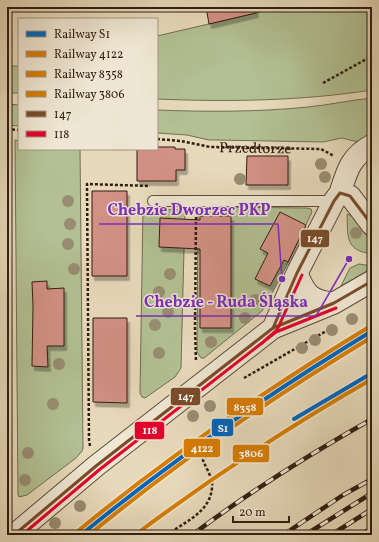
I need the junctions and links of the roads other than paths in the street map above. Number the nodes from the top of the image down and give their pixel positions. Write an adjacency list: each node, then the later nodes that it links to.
1 (372, 145): 2 (street)
2 (337, 197): 3 (lane); 4 (street); 5 (street)
3 (154, 201)
4 (372, 225)
5 (297, 273): 7 (street); 8 (street)
6 (372, 281): 7 (street)
7 (334, 303): 8 (street)
8 (273, 328): 9 (street)
9 (14, 535)

